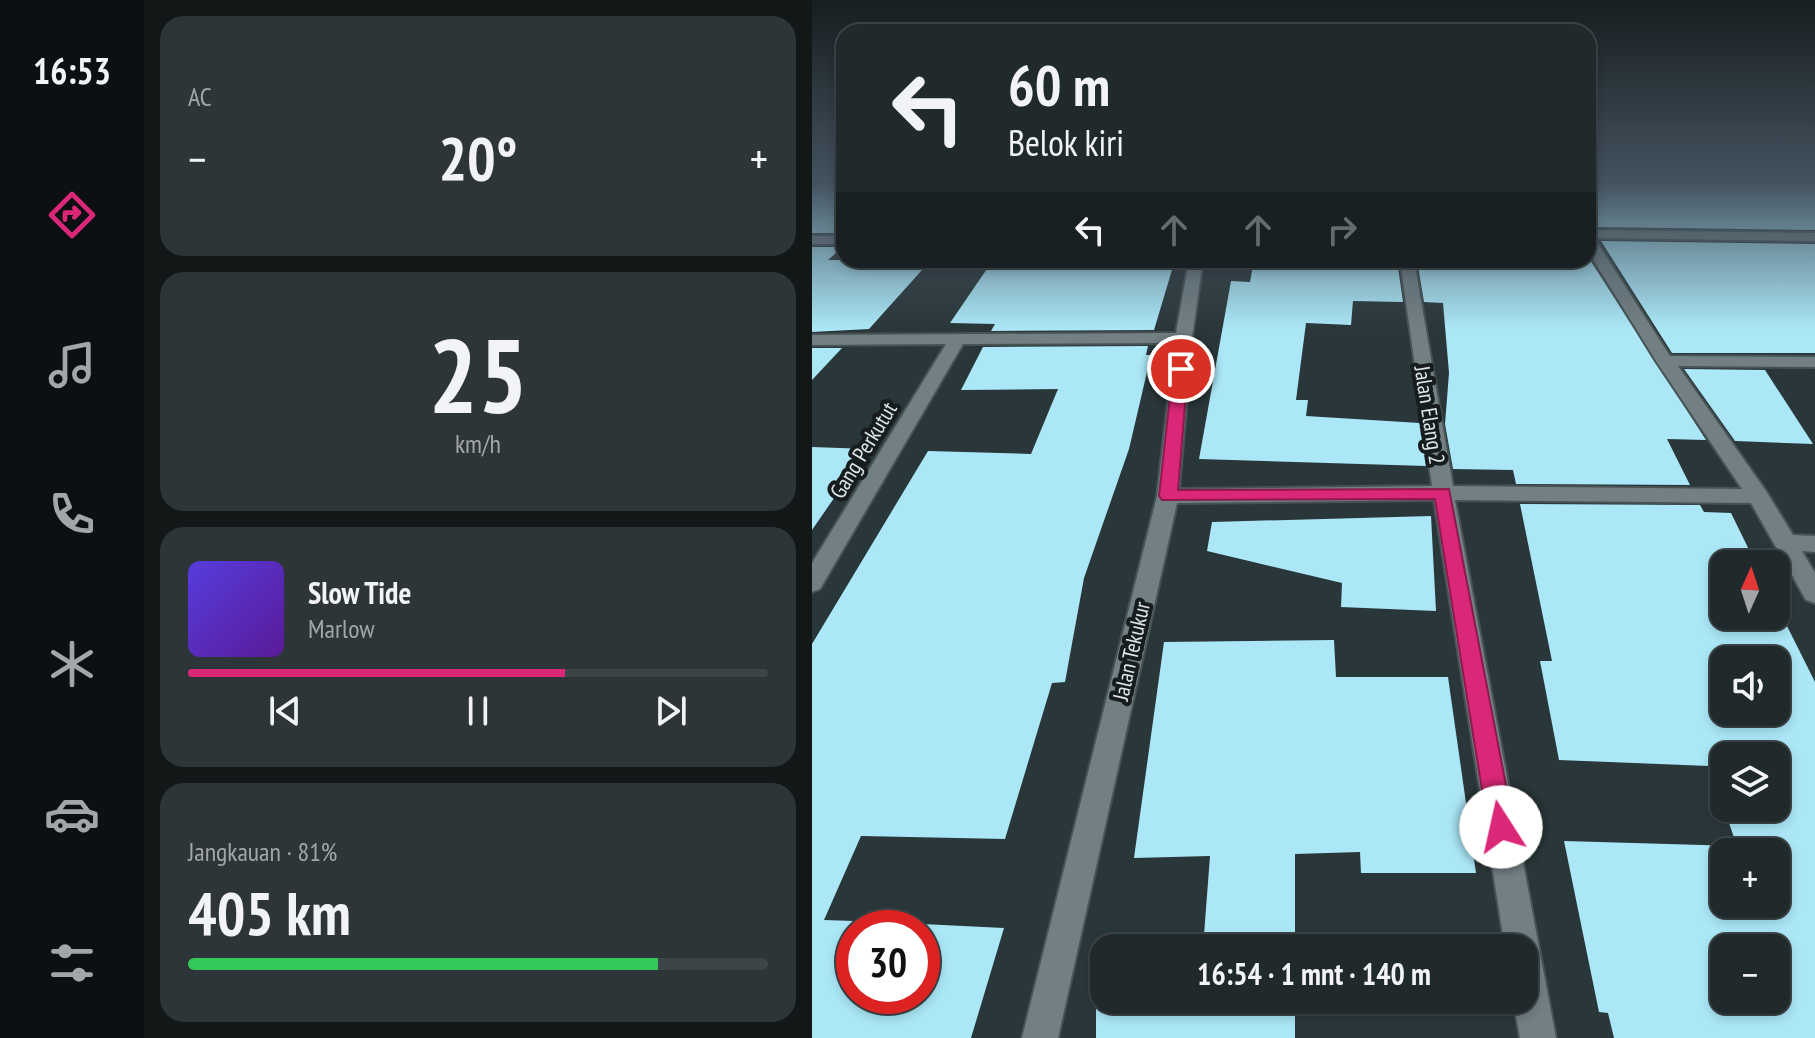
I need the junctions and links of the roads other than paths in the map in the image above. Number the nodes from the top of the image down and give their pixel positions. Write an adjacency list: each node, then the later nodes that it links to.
1 (1596, 234): 2 (street)
2 (1815, 237)
3 (812, 240): 4 (street)
4 (836, 240)
5 (1596, 253): 11 (street)
6 (1195, 268): 8 (street, Jalan Tekukur)
7 (1408, 268): 13 (street, Jalan Elang 2)
8 (1184, 338): 10 (street); 14 (street, Jalan Tekukur)
9 (812, 340): 10 (street)
10 (956, 341): 18 (street, Gang Perkutut)
11 (1665, 361): 12 (street); 15 (street)
12 (1815, 362)
13 (1443, 493): 14 (street); 15 (street); 20 (street, Jalan Elang 2)
14 (1168, 496): 22 (street, Jalan Tekukur)
15 (1758, 496): 16 (street)
16 (1786, 543): 17 (street); 19 (street)
17 (1815, 544)
18 (812, 583)
19 (1815, 594)
20 (1520, 934)
21 (1534, 1014): 23 (street)
22 (1040, 1038)
23 (1538, 1038)

